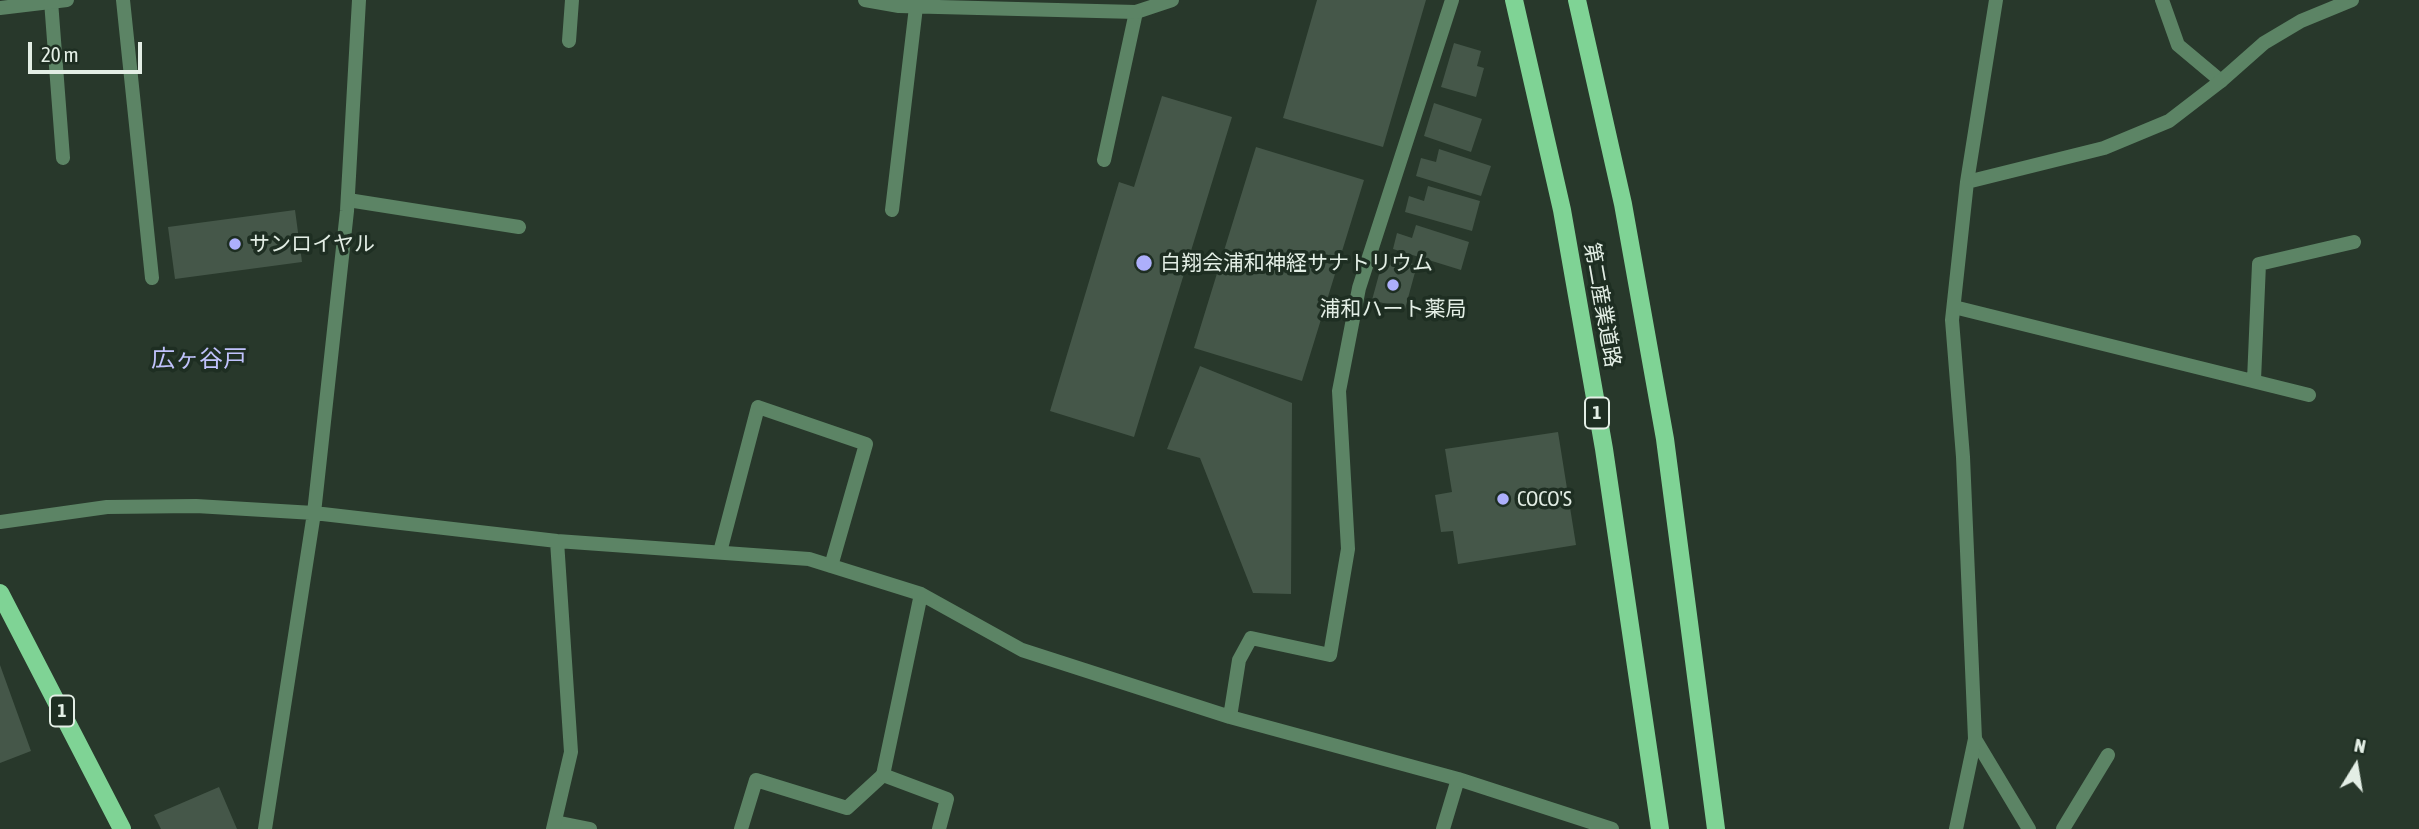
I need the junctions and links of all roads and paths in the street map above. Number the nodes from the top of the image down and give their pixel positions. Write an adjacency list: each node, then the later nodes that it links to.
1 (67, 0): 13 (street)
2 (123, 0): 26 (street)
3 (359, 0): 22 (street)
4 (572, 0): 17 (street)
5 (865, 0): 14 (street)
6 (1172, 0): 16 (street)
7 (1452, 0): 37 (street)
8 (1514, 0): 50 (main road, 第二産業道路 / 1)
9 (1577, 0): 51 (main road, 第二産業道路)
10 (1996, 0): 21 (street)
11 (2162, 0): 18 (street)
12 (2352, 0): 18 (street)
13 (51, 1): 15 (street); 19 (street)
14 (916, 7): 16 (street); 23 (street)
15 (0, 8)
16 (1136, 12): 20 (street)
17 (569, 41)
18 (2221, 80): 21 (street)
19 (63, 158)
20 (1104, 160)
21 (1967, 182): 27 (street)
22 (348, 200): 24 (street); 30 (street)
23 (892, 210)
24 (520, 227)
25 (2354, 242): 28 (street)
26 (152, 278)
27 (1954, 307): 28 (street); 38 (street)
28 (2255, 380): 29 (street)
29 (2309, 394)
30 (314, 513): 31 (street); 32 (street); 44 (street)
31 (0, 522)
32 (556, 541): 33 (street); 42 (street)
33 (720, 552): 34 (street); 34 (street)
34 (831, 566): 36 (street)
35 (0, 593): 43 (main road, 1)
36 (921, 594): 37 (street); 40 (street)
37 (1230, 717): 41 (street)
38 (1975, 739): 52 (street); 53 (street)
39 (2108, 755): 54 (street)
40 (883, 775): 46 (street); 47 (street)
41 (1458, 779): 48 (street); 49 (street)
42 (554, 825): 45 (street)
43 (122, 829)
44 (265, 829)
45 (590, 829)
46 (741, 829)
47 (939, 829)
48 (1443, 829)
49 (1612, 829)
50 (1660, 829)
51 (1716, 829)
52 (1955, 829)
53 (2029, 829)
54 (2063, 829)

